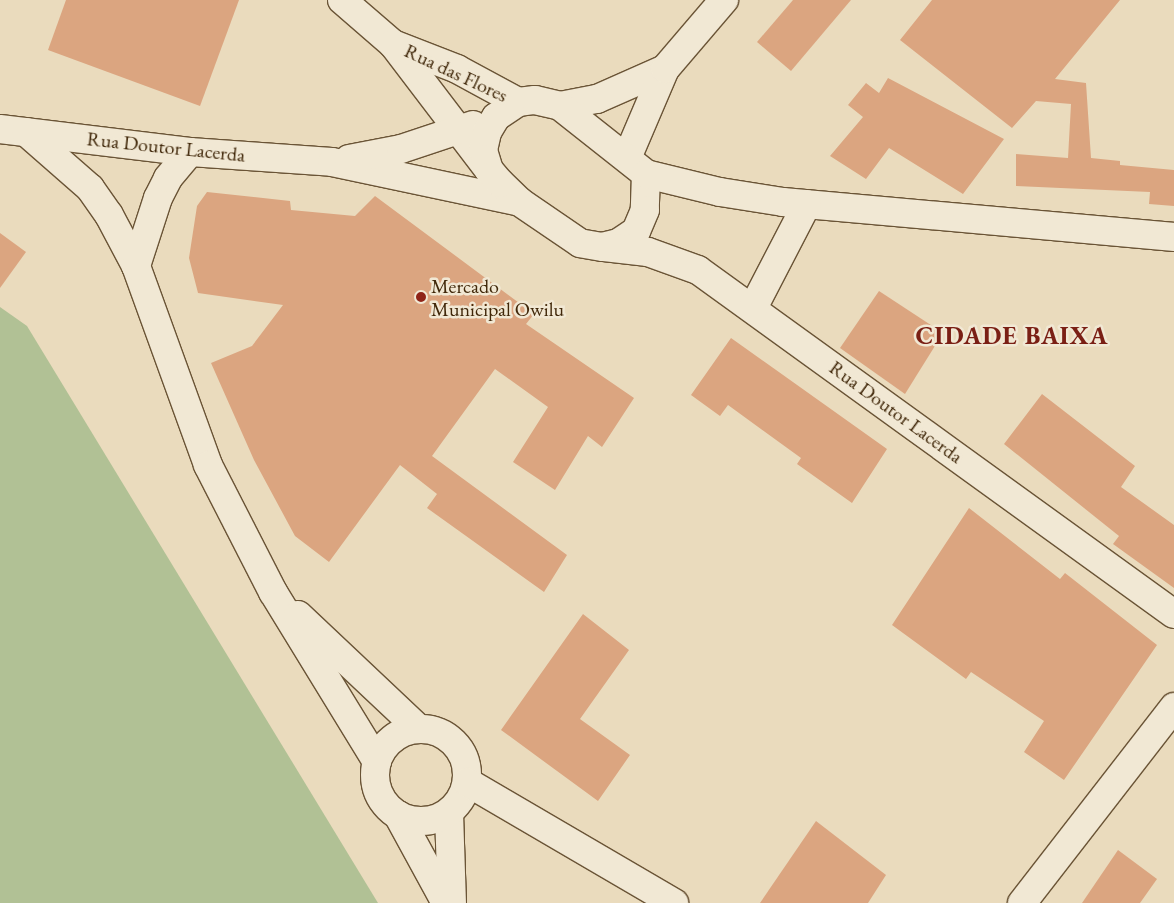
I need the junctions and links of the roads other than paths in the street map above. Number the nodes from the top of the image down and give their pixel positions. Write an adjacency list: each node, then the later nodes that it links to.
1 (342, 0): 3 (street, Rua das Flores)
2 (724, 0): 4 (street)
3 (393, 44): 6 (street, Rua das Flores); 8 (street, Rua das Flores)
4 (665, 69): 5 (street); 11 (street)
5 (560, 106): 6 (street); 11 (street)
6 (507, 110): 8 (street, Rua Doutor Lacerda); 12 (street)
7 (13, 131): 9 (street, Rua Doutor Lacerda); 17 (street)
8 (457, 131): 10 (street, Rua Doutor Lacerda); 12 (street, Rua das Flores)
9 (190, 152): 10 (street, Rua Doutor Lacerda); 17 (street)
10 (332, 162): 13 (street, Rua Doutor Lacerda)
11 (636, 166): 14 (street); 16 (street)
12 (489, 170): 13 (street, Rua Doutor Lacerda)
13 (520, 202): 16 (street, Rua Doutor Lacerda)
14 (807, 204): 15 (street); 18 (street)
15 (1174, 237)
16 (602, 247): 18 (street, Rua Doutor Lacerda)
17 (136, 266): 19 (street)
18 (753, 308): 20 (street, Rua Doutor Lacerda)
19 (273, 592): 22 (street); 23 (street)
20 (1174, 614)
21 (1174, 707): 30 (street)
22 (419, 729): 23 (street); 24 (street)
23 (377, 762): 26 (street)
24 (467, 782): 25 (street); 29 (street)
25 (449, 812): 26 (street); 28 (street)
26 (398, 815): 27 (street)
27 (446, 903)
28 (452, 903)
29 (674, 903)
30 (1022, 903)

